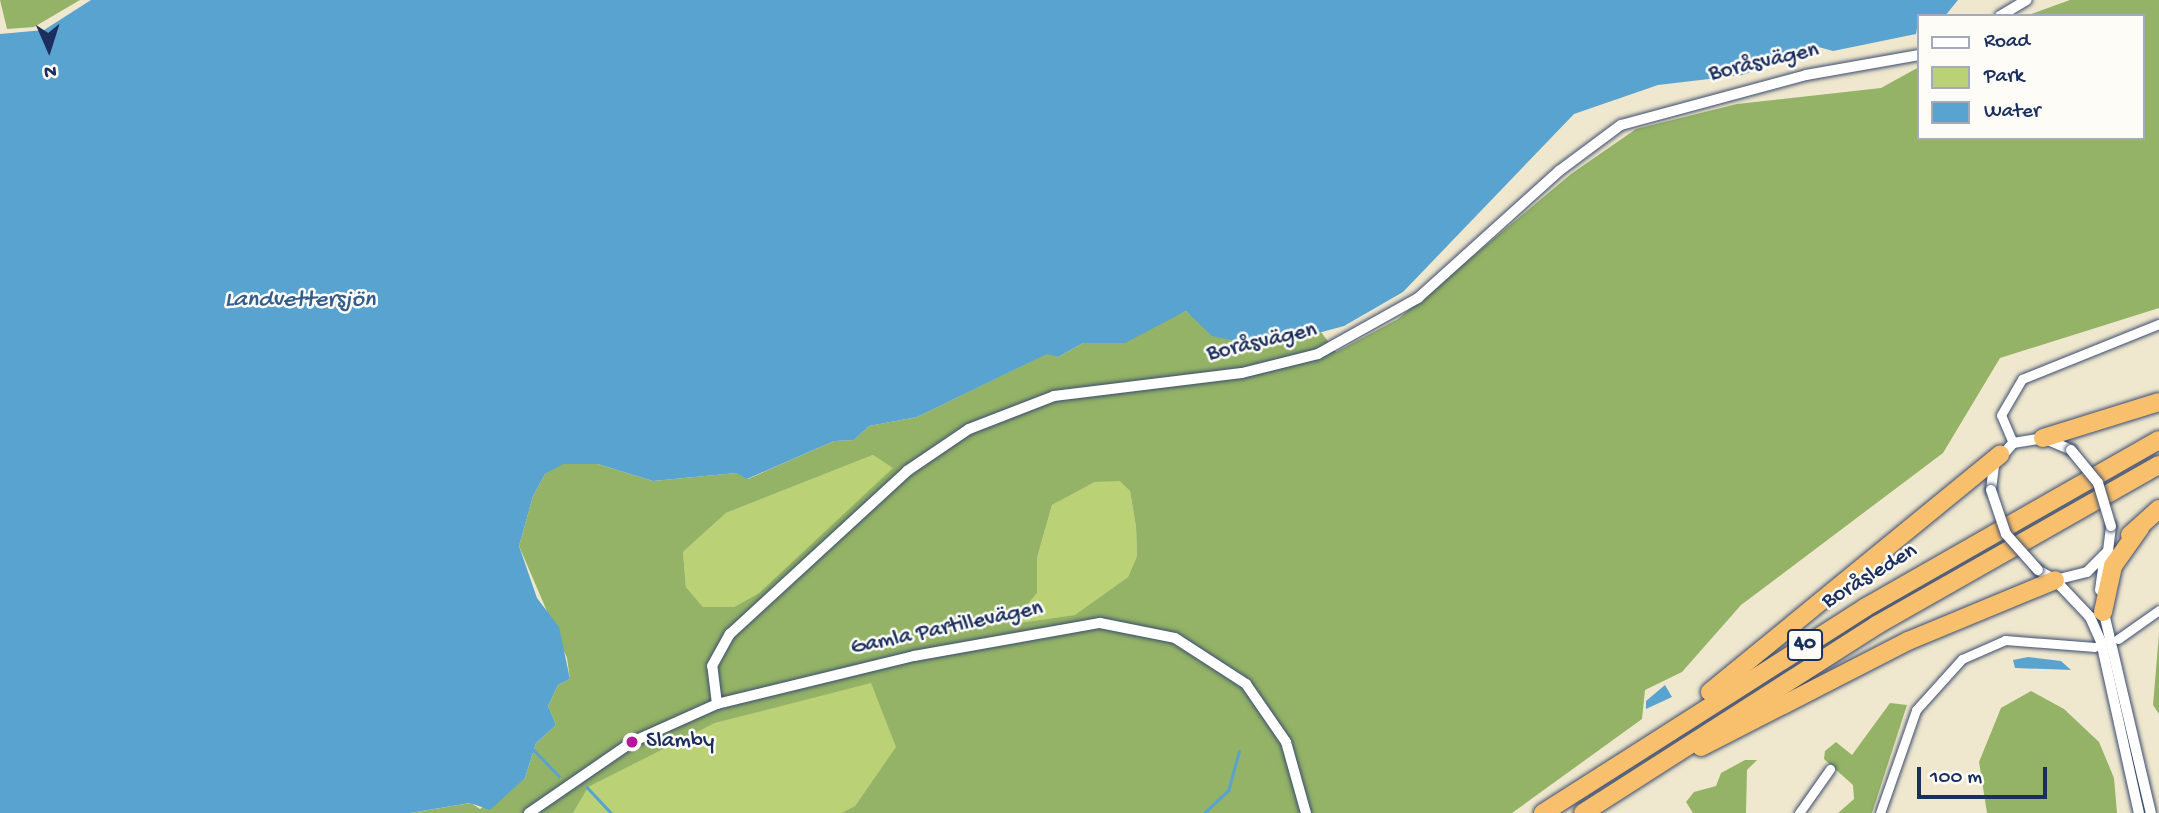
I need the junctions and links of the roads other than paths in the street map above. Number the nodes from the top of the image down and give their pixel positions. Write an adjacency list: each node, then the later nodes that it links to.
1 (2027, 0): 2 (street)
2 (2003, 14)
3 (1918, 55): 18 (street, Boråsvägen)
4 (2159, 324): 8 (street)
5 (2159, 402): 6 (highway)
6 (2043, 438): 8 (street); 12 (street, bridge)
7 (2159, 440): 19 (highway, Boråsleden / 40)
8 (2006, 449): 13 (street, bridge); 19 (highway)
9 (2159, 465): 21 (highway, Boråsleden / 40)
10 (2159, 509): 11 (highway)
11 (2140, 528): 12 (highway); 15 (highway)
12 (2107, 553): 13 (street); 15 (street)
13 (2055, 580): 21 (highway); 28 (street)
14 (2159, 610): 16 (street)
15 (2103, 612): 29 (street)
16 (2118, 639)
17 (2095, 647): 27 (street)
18 (717, 704): 22 (street, Gamla Partillevägen); 23 (street, Gamla Partillevägen)
19 (1633, 754): 24 (highway, Boråsleden / 40)
20 (1830, 769): 26 (street)
21 (1644, 774): 25 (highway, Boråsleden / 40)
22 (529, 813)
23 (1306, 813)
24 (1543, 813)
25 (1583, 813)
26 (1799, 813)
27 (1880, 813)
28 (2139, 813)
29 (2151, 813)

